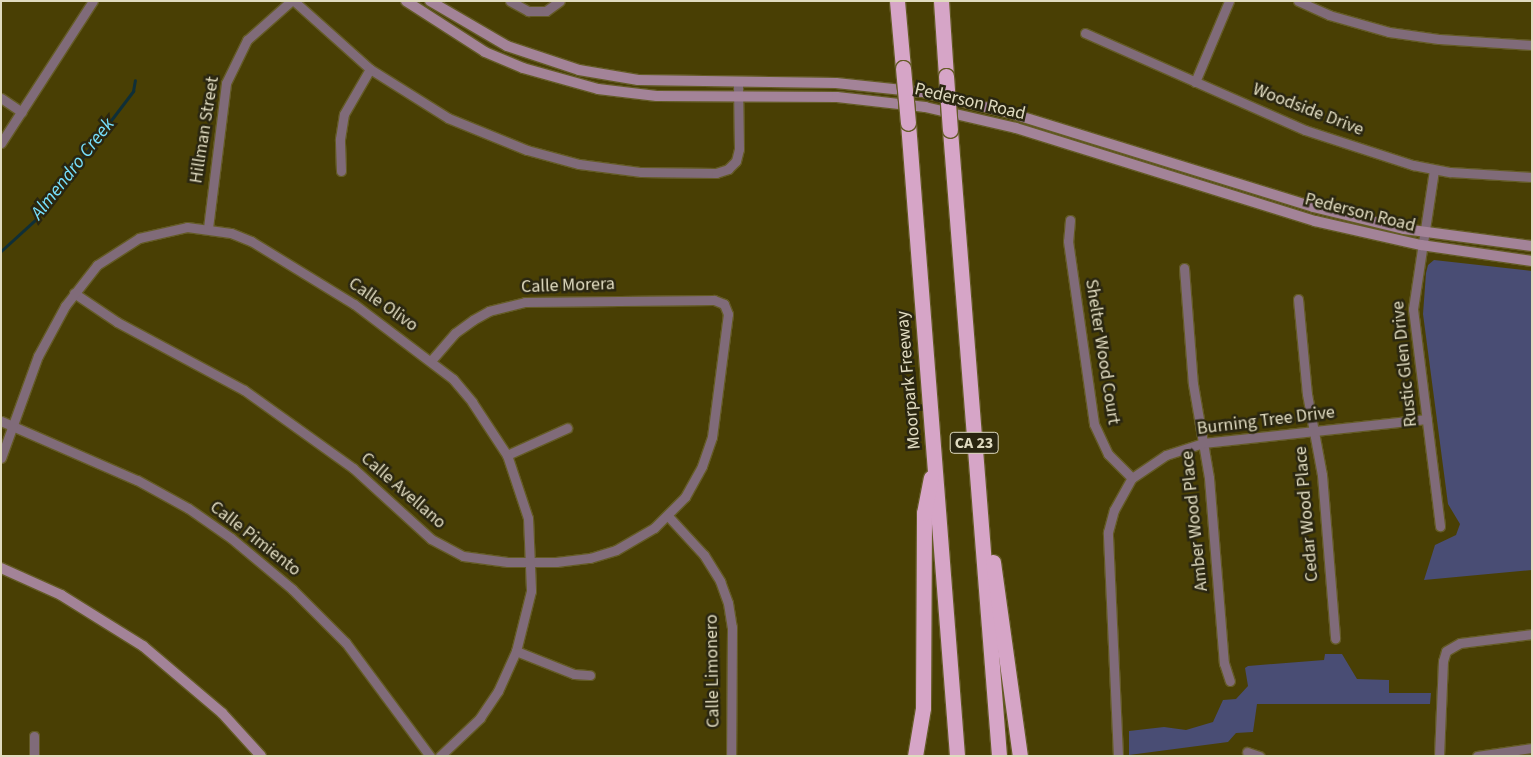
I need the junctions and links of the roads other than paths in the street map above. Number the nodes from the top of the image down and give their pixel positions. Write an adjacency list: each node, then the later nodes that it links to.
1 (93, 1): 18 (street)
2 (292, 1): 13 (street); 24 (street, Hillman Street)
3 (406, 1): 16 (street, Pederson Road)
4 (430, 1): 14 (street, Pederson Road)
5 (510, 1): 6 (street)
6 (560, 1)
7 (897, 1): 43 (highway, Moorpark Freeway / CA 23, bridge)
8 (941, 1): 34 (highway, CA 23, bridge)
9 (1229, 1): 15 (street)
10 (1298, 1): 12 (street)
11 (1085, 32): 15 (street, Woodside Drive)
12 (1532, 44)
13 (370, 68): 16 (street); 21 (street)
14 (738, 82): 16 (street); 25 (street, Pederson Road)
15 (1195, 82): 20 (street, Woodside Drive)
16 (738, 97): 26 (street, Pederson Road)
17 (1, 98): 18 (street)
18 (22, 112): 19 (street)
19 (1, 143)
20 (1434, 170): 22 (street, Woodside Drive); 25 (street, Rustic Glen Drive)
21 (341, 171)
22 (1532, 177)
23 (1070, 220): 44 (street, Shelter Wood Court)
24 (208, 228): 30 (street, Calle Olivo); 33 (street, Calle Olivo)
25 (1423, 232): 26 (street, Rustic Glen Drive); 27 (street, Pederson Road)
26 (1421, 245): 28 (street, Pederson Road); 35 (street, Rustic Glen Drive)
27 (1532, 246)
28 (1532, 261)
29 (1184, 268): 40 (street, Amber Wood Place)
30 (74, 293): 37 (street, Calle Olivo); 47 (street, Calle Avellano)
31 (1298, 299): 39 (street, Cedar Wood Place)
32 (724, 304): 33 (street, Calle Morera); 45 (street, Calle Avellano)
33 (431, 361): 41 (street, Calle Olivo)
34 (971, 396): 64 (highway, CA 23); 65 (highway)
35 (1427, 419): 39 (street, Burning Tree Drive); 46 (street, Rustic Glen Drive)
36 (1, 422): 37 (street, Calle Pimiento)
37 (12, 425): 42 (street, Calle Olivo); 59 (street, Calle Pimiento)
38 (567, 428): 41 (street)
39 (1314, 431): 40 (street, Burning Tree Drive); 50 (street, Cedar Wood Place)
40 (1204, 443): 44 (street, Burning Tree Drive); 53 (street, Amber Wood Place)
41 (507, 455): 47 (street, Calle Olivo)
42 (1, 458)
43 (935, 459): 62 (highway); 63 (highway, Moorpark Freeway / CA 23)
44 (1132, 478): 66 (street, Burning Tree Drive)
45 (668, 516): 47 (street, Calle Avellano); 61 (street, Calle Limonero)
46 (1440, 526)
47 (532, 562): 51 (street, Calle Olivo)
48 (1, 568): 58 (street)
49 (1532, 634): 68 (street)
50 (1334, 638)
51 (516, 651): 52 (street); 60 (street, Calle Olivo)
52 (590, 675)
53 (1230, 681)
54 (34, 736): 57 (street)
55 (1532, 748): 69 (street)
56 (1247, 752): 67 (street)
57 (34, 756)
58 (261, 756)
59 (430, 756)
60 (440, 756)
61 (730, 756)
62 (915, 756)
63 (957, 756)
64 (999, 756)
65 (1020, 756)
66 (1118, 756)
67 (1259, 756)
68 (1439, 756)
69 (1477, 756)

